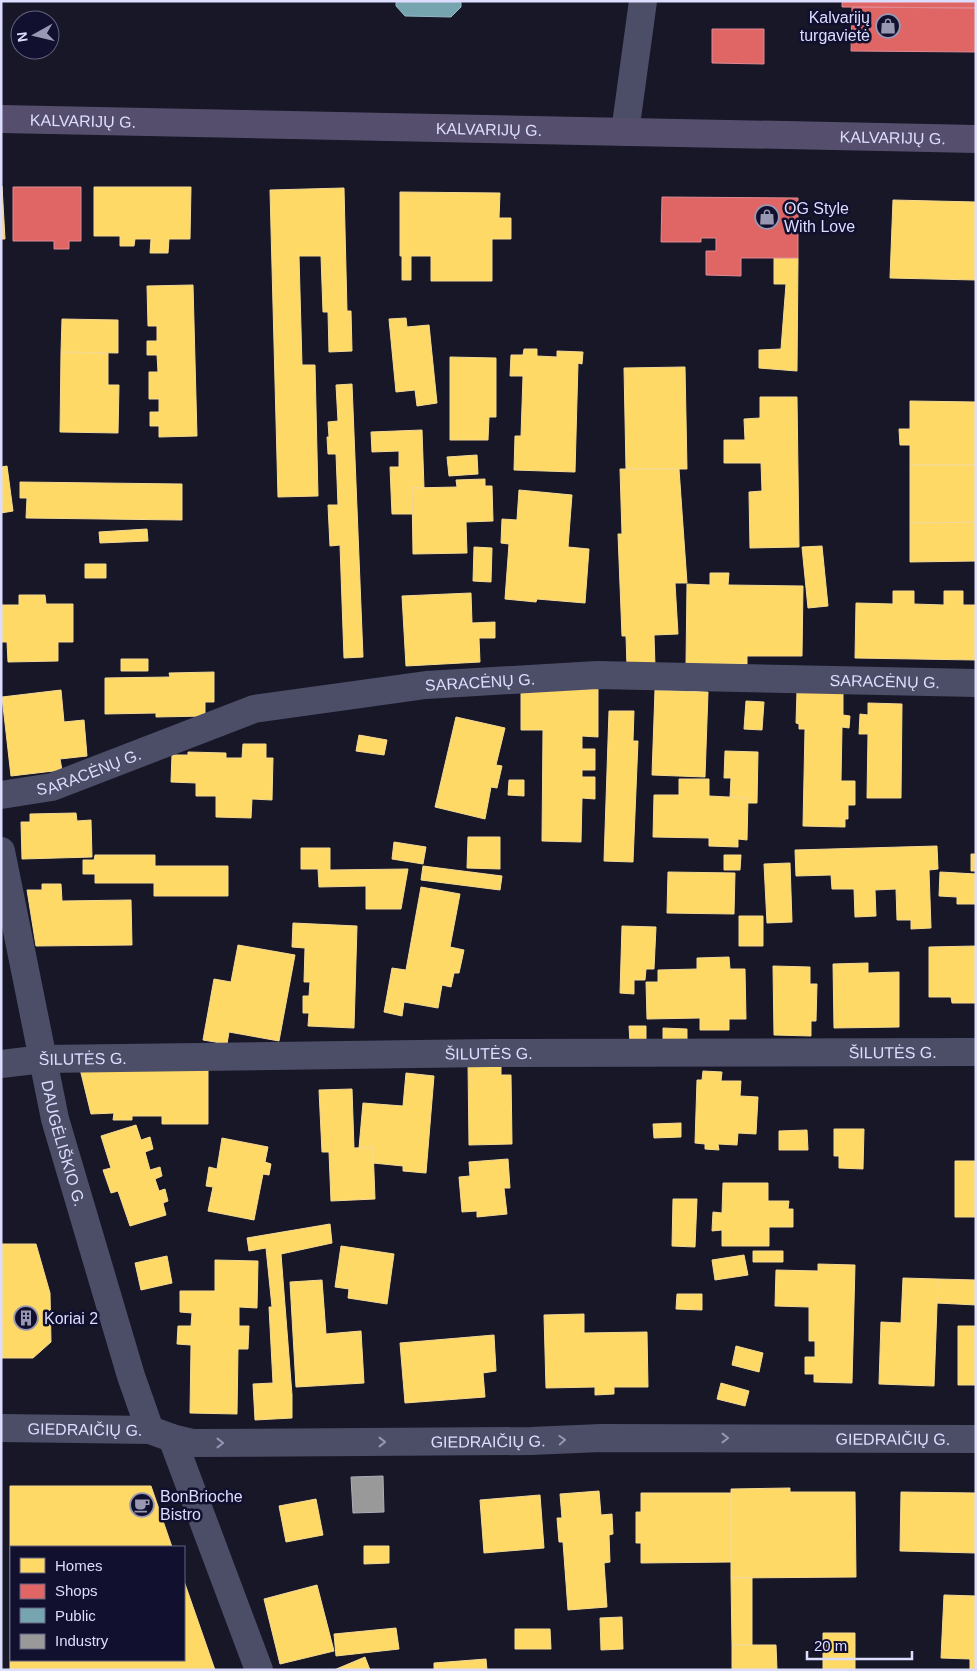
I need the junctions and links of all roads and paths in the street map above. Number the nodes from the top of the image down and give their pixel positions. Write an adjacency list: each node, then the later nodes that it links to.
1 (643, 1): 3 (street)
2 (1, 118): 3 (main road, KALVARIJŲ G.)
3 (625, 132): 4 (main road, KALVARIJŲ G.)
4 (976, 139)
5 (976, 683): 6 (street, SARACĖNŲ G.)
6 (1, 795)
7 (1, 851): 9 (street, DAUGĖLIŠKIO G.)
8 (976, 1052): 9 (street, ŠILUTĖS G.)
9 (42, 1059): 10 (street, ŠILUTĖS G.); 12 (street, DAUGĖLIŠKIO G.)
10 (1, 1064)
11 (1, 1428): 12 (street, GIEDRAIČIŲ G.)
12 (161, 1434): 13 (street, GIEDRAIČIŲ G., one-way to 13); 14 (street, DAUGĖLIŠKIO G.)
13 (976, 1439)
14 (259, 1670)

